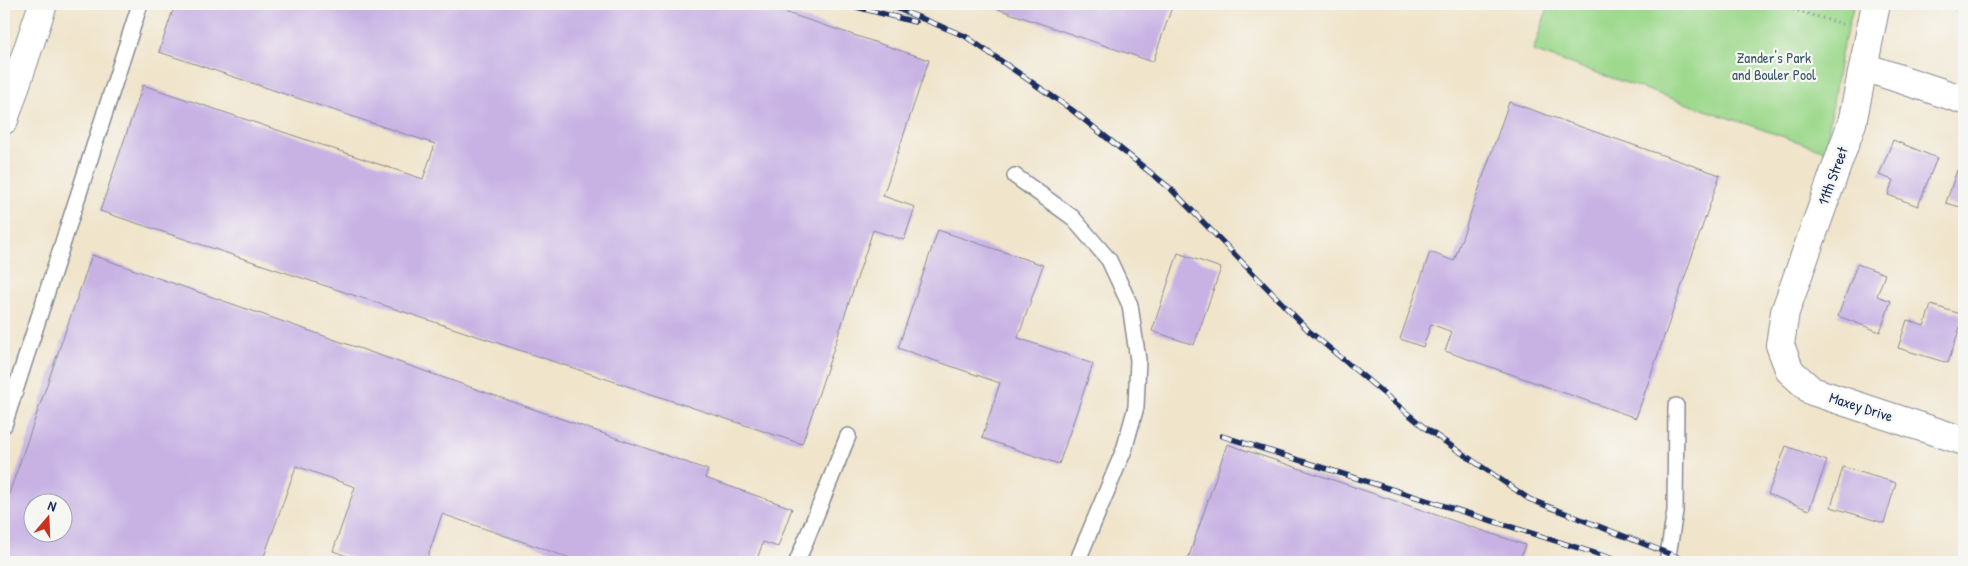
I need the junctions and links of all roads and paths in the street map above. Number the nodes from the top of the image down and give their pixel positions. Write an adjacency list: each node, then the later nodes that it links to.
1 (43, 4): 8 (street)
2 (140, 4): 12 (lane)
3 (1774, 4): 5 (path)
4 (1876, 4): 5 (street, 11th Street)
5 (1871, 31): 6 (street, 11th Street)
6 (1864, 67): 7 (street); 10 (street, 11th Street)
7 (1964, 100)
8 (4, 119)
9 (1015, 176): 16 (lane)
10 (1780, 345): 14 (street, Maxey Drive)
11 (1676, 406): 17 (lane)
12 (4, 425)
13 (848, 436): 15 (lane)
14 (1964, 441)
15 (797, 562)
16 (1077, 562)
17 (1667, 562)

